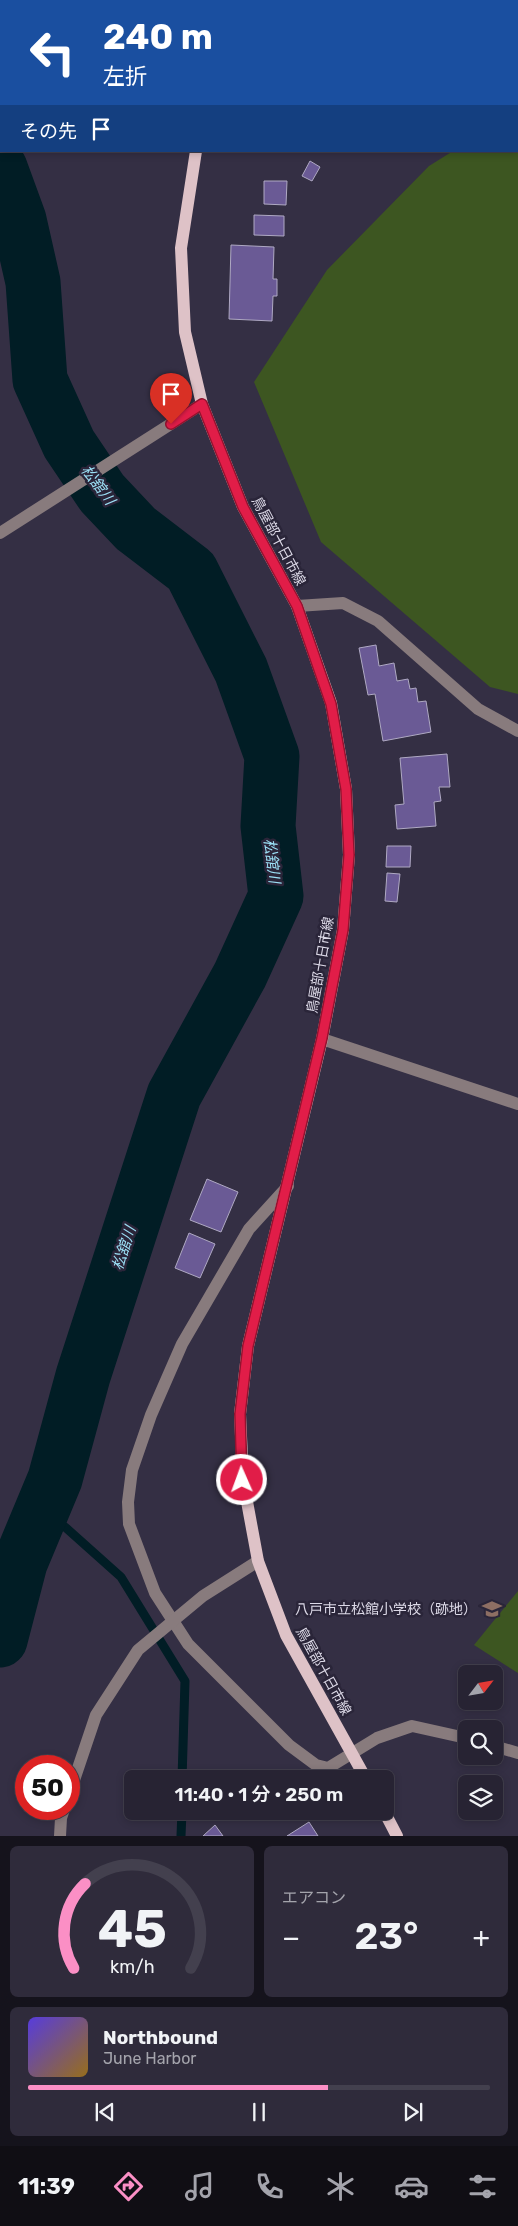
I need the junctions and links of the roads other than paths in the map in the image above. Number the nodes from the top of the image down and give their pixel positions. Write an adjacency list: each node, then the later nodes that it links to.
1 (196, 152): 2 (main road, 鳥屋部十日市線)
2 (202, 404): 3 (street); 4 (main road, 鳥屋部十日市線)
3 (0, 533)
4 (297, 606): 5 (street); 6 (main road, 鳥屋部十日市線)
5 (518, 731)
6 (322, 1038): 7 (street); 8 (main road, 鳥屋部十日市線)
7 (518, 1104)
8 (288, 1186): 9 (main road, 鳥屋部十日市線); 10 (street)
9 (258, 1561): 10 (street); 14 (main road, 鳥屋部十日市線)
10 (172, 1622): 14 (street); 15 (street)
11 (458, 1736): 14 (street)
12 (503, 1749): 13 (street)
13 (518, 1753)
14 (353, 1754): 16 (main road, 鳥屋部十日市線)
15 (80, 1762)
16 (361, 1770)
17 (61, 1820): 19 (street)
18 (389, 1820): 20 (main road)
19 (60, 1836)
20 (397, 1836)

